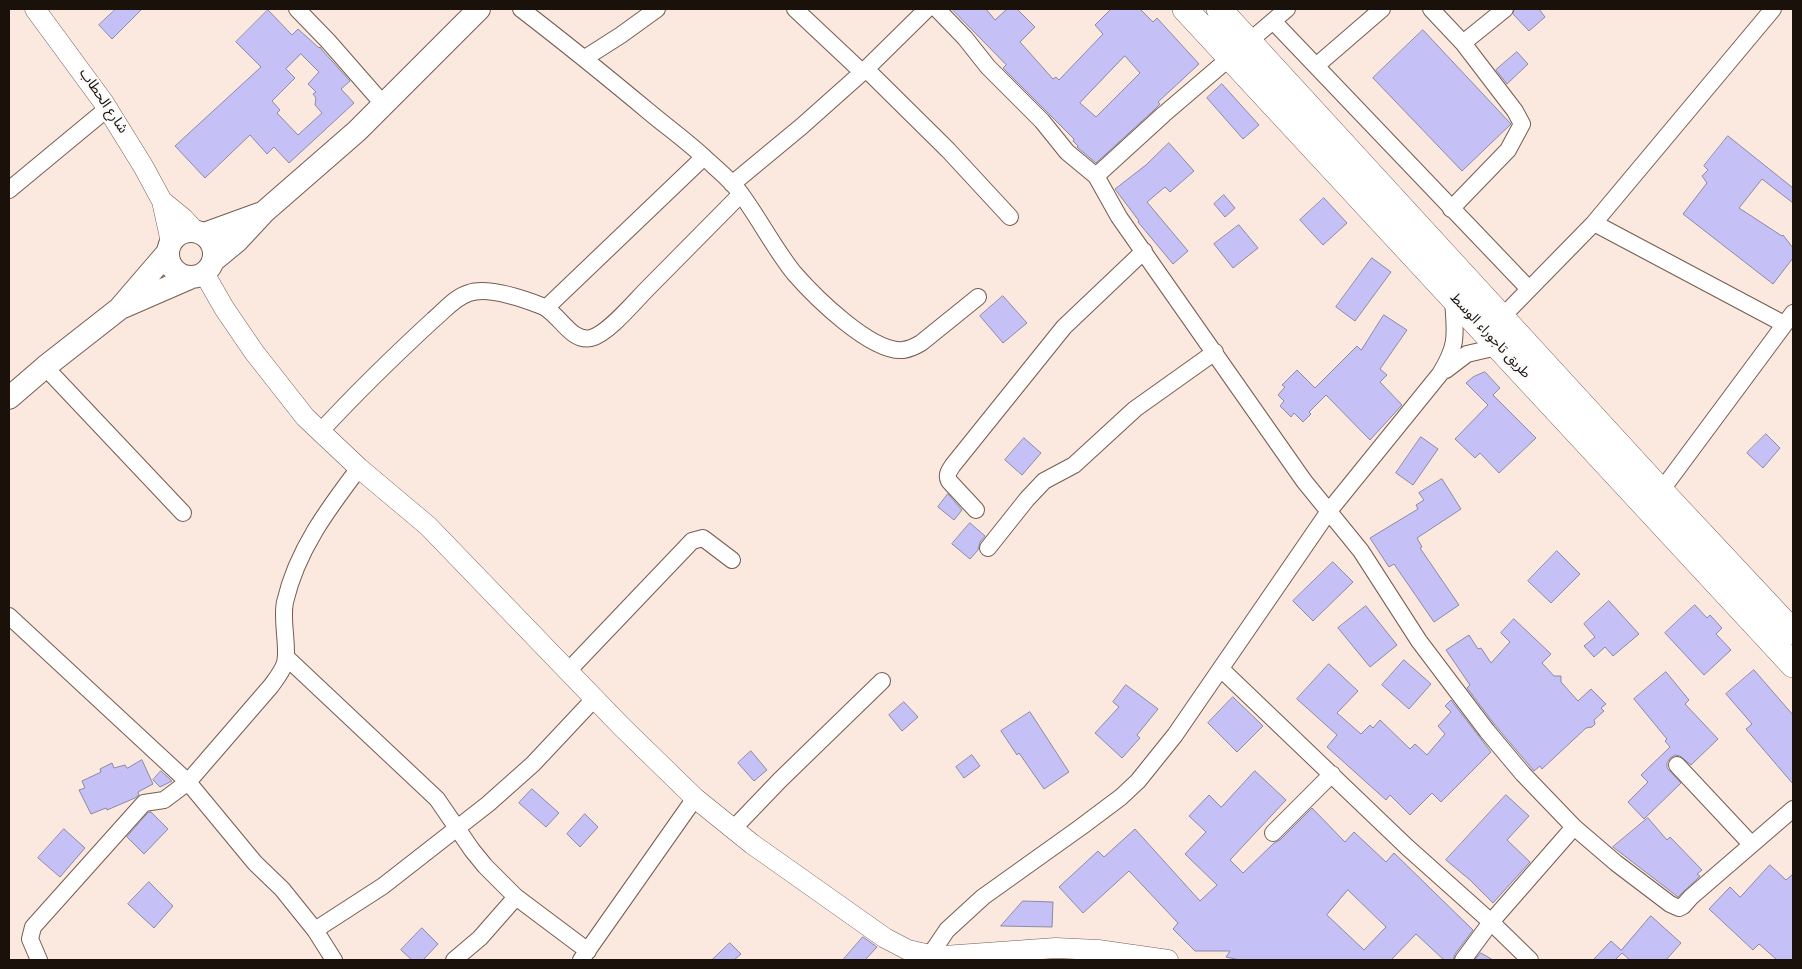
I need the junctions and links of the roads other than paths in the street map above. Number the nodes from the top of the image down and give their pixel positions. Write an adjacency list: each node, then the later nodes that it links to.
1 (297, 9): 22 (street)
2 (479, 9): 22 (main road)
3 (521, 9): 19 (street)
4 (657, 9): 19 (street)
5 (795, 9): 21 (street)
6 (927, 9): 21 (street)
7 (937, 9): 25 (street)
8 (1185, 9): 18 (main road, طريق تاجوراء الوسط)
9 (1218, 9): 18 (main road)
10 (1287, 9): 16 (street)
11 (1382, 9): 20 (street)
12 (1432, 9): 17 (street)
13 (1505, 9): 17 (street)
14 (1773, 9): 32 (street)
15 (33, 10): 23 (street, شارع الحطاب)
16 (1273, 21): 18 (street); 20 (street)
17 (1463, 43): 29 (street)
18 (1240, 49): 25 (street); 39 (main road, طريق تاجوراء الوسط); 42 (main road)
19 (584, 58): 24 (street)
20 (1316, 66): 29 (street)
21 (864, 71): 26 (street); 31 (street)
22 (384, 105): 30 (main road)
23 (108, 108): 27 (street); 28 (street, شارع الحطاب)
24 (704, 157): 26 (street); 40 (street)
25 (1096, 176): 35 (street)
26 (736, 189): 38 (street); 40 (street)
27 (9, 190)
28 (162, 201): 33 (street, شارع الحطاب); 34 (street, شارع الحطاب)
29 (1452, 209): 37 (street)
30 (264, 212): 33 (main road); 36 (main road)
31 (1010, 217)
32 (1594, 223): 37 (street); 43 (street)
33 (200, 233): 34 (main road); 36 (main road)
34 (170, 247): 36 (main road); 41 (main road)
35 (1144, 251): 45 (street); 52 (street)
36 (203, 270): 41 (main road); 49 (street)
37 (1529, 288): 42 (street)
38 (978, 297)
39 (1453, 299): 44 (main road, طريق تاجوراء الوسط); 47 (street)
40 (546, 308): 49 (street)
41 (119, 309): 46 (main road)
42 (1502, 317): 51 (main road)
43 (1791, 317): 51 (street)
44 (1497, 347): 47 (street); 51 (main road, طريق تاجوراء الوسط)
45 (1214, 352): 53 (street); 55 (street)
46 (45, 367): 48 (main road); 54 (street)
47 (1440, 374): 53 (street)
48 (9, 398)
49 (320, 432): 50 (street)
50 (359, 468): 59 (street); 62 (street)
51 (1655, 500): 58 (main road); 60 (main road, طريق تاجوراء الوسط)
52 (976, 510)
53 (1329, 511): 61 (street); 70 (street)
54 (183, 512)
55 (988, 548)
56 (732, 560): 62 (street)
57 (9, 616): 67 (street)
58 (1793, 632)
59 (286, 657): 67 (street); 71 (street)
60 (1793, 665)
61 (1221, 669): 66 (street); 79 (street)
62 (568, 671): 64 (street)
63 (882, 681): 72 (street)
64 (595, 698): 68 (street); 71 (street)
65 (1677, 765): 74 (street)
66 (1332, 774): 73 (street); 76 (street)
67 (188, 782): 77 (street); 80 (street)
68 (695, 798): 72 (street); 78 (street)
69 (1793, 809): 74 (street)
70 (1574, 827): 74 (street); 76 (street)
71 (457, 828): 75 (street); 77 (street)
72 (733, 829): 79 (street)
73 (1273, 833)
74 (1751, 844)
75 (516, 897): 78 (street); 82 (street)
76 (1491, 922): 84 (street); 85 (street)
77 (315, 930): 81 (street)
78 (584, 955)
79 (927, 958): 83 (street)
80 (39, 960)
81 (334, 960)
82 (454, 960)
83 (1168, 960)
84 (1463, 960)
85 (1530, 960)

